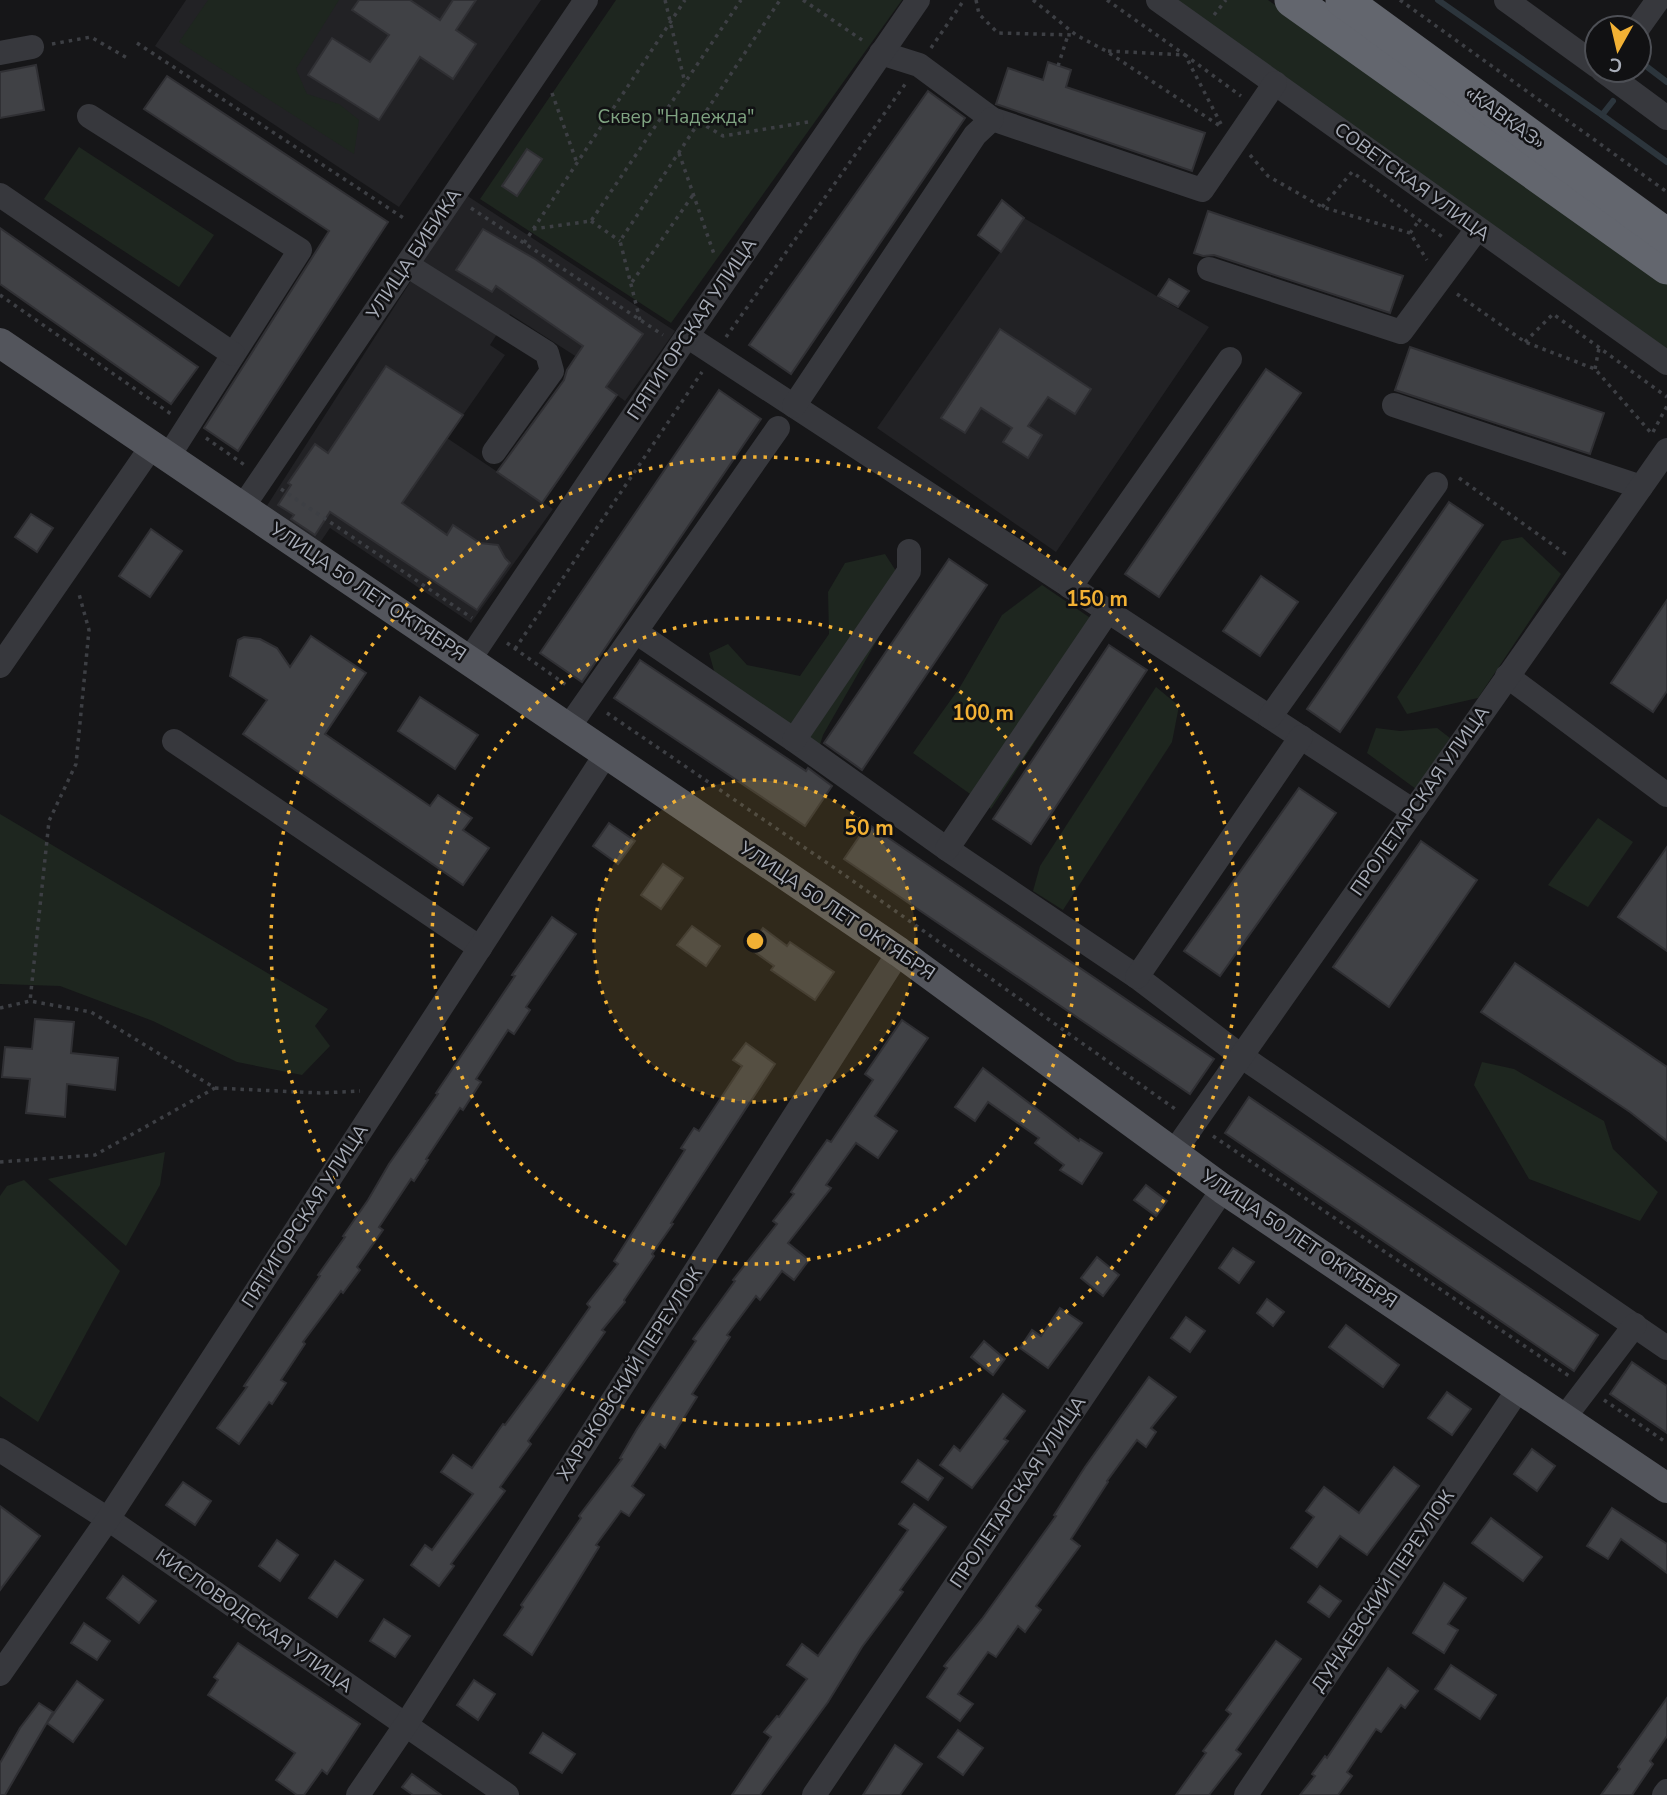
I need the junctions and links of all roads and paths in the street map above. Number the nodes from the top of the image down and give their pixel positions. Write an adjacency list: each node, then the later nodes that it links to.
1 (586, 0): 30 (street, УЛИЦА БИБИКА)
2 (666, 0): 17 (path)
3 (685, 0): 17 (path)
4 (741, 0): 31 (path)
5 (780, 0): 40 (path)
6 (803, 0): 24 (path)
7 (918, 0): 24 (street, ПЯТИГОРСКАЯ УЛИЦА)
8 (964, 0): 28 (path)
9 (976, 0): 18 (path)
10 (1107, 0): 25 (path)
11 (1158, 0): 32 (street, СОВЕТСКАЯ УЛИЦА)
12 (1292, 0): 60 (highway)
13 (1343, 0): 34 (highway, «КАВКАЗ»)
14 (1361, 0): 34 (street)
15 (1400, 0): 44 (path)
16 (1506, 0): 26 (street)
17 (670, 22): 31 (path); 43 (path)
18 (1068, 35): 19 (path); 29 (path)
19 (1076, 35)
20 (137, 43): 49 (path)
21 (32, 47): 23 (street); 27 (path)
22 (1106, 51): 25 (path)
23 (0, 53)
24 (881, 53): 28 (street); 37 (street, ПЯТИГОРСКАЯ УЛИЦА)
25 (1185, 55): 35 (path); 41 (path)
26 (1583, 56)
27 (127, 58)
28 (919, 65): 39 (street); 71 (path)
29 (1058, 65)
30 (536, 74): 43 (path); 47 (street, УЛИЦА БИБИКА)
31 (685, 83): 51 (path)
32 (1275, 83): 35 (street); 53 (street, СОВЕТСКАЯ УЛИЦА)
33 (1622, 84): 38 (street)
34 (1488, 106): 55 (highway, «КАВКАЗ»)
35 (1258, 108): 39 (street)
36 (89, 116): 70 (street)
37 (837, 117): 40 (path); 62 (street, ПЯТИГОРСКАЯ УЛИЦА)
38 (1667, 118)
39 (992, 119): 77 (street)
40 (699, 122): 42 (path)
41 (1224, 128)
42 (679, 153): 46 (path); 56 (path)
43 (577, 163): 52 (path)
44 (1667, 192)
45 (0, 195): 70 (street)
46 (693, 195): 62 (path); 63 (path)
47 (453, 196): 57 (path); 59 (street, УЛИЦА БИБИКА)
48 (1322, 207): 50 (path)
49 (405, 219)
50 (1420, 219): 54 (path); 58 (path)
51 (591, 221): 52 (path); 56 (path)
52 (533, 229): 57 (path)
53 (1477, 229): 58 (street); 73 (street, СОВЕТСКАЯ УЛИЦА)
54 (1410, 233)
55 (1667, 236)
56 (620, 241): 63 (path)
57 (524, 243): 65 (path)
58 (1461, 251): 61 (street)
59 (407, 265): 83 (street); 84 (street, УЛИЦА БИБИКА)
60 (1667, 267)
61 (1209, 268)
62 (723, 282): 66 (street, ПЯТИГОРСКАЯ УЛИЦА)
63 (631, 283): 65 (path)
64 (0, 295): 79 (path)
65 (640, 320): 66 (path)
66 (676, 336): 71 (street); 92 (street, ПЯТИГОРСКАЯ УЛИЦА)
67 (1525, 342): 69 (path)
68 (0, 343): 82 (main road, УЛИЦА 50 ЛЕТ ОКТЯБРЯ)
69 (1600, 348): 74 (path); 75 (path)
70 (233, 354): 79 (street)
71 (714, 354): 77 (street); 94 (path)
72 (1230, 359): 90 (street)
73 (1667, 363)
74 (1595, 369)
75 (1667, 397)
76 (1394, 405): 86 (street)
77 (794, 406): 90 (street)
78 (1667, 406): 81 (path)
79 (188, 426): 82 (street); 84 (path)
80 (778, 428): 93 (street)
81 (1659, 442): 86 (street, ПРОЛЕТАРСКАЯ УЛИЦА)
82 (160, 452): 87 (main road, УЛИЦА 50 ЛЕТ ОКТЯБРЯ); 89 (street)
83 (494, 452)
84 (263, 476): 87 (street, УЛИЦА БИБИКА); 92 (path)
85 (1436, 484): 99 (street)
86 (1641, 487): 97 (street, ПРОЛЕТАРСКАЯ УЛИЦА)
87 (242, 508): 95 (main road, УЛИЦА 50 ЛЕТ ОКТЯБРЯ)
88 (909, 551): 102 (street)
89 (70, 564): 96 (street); 111 (path)
90 (1070, 587): 91 (street)
91 (1108, 611): 99 (street); 107 (street)
92 (489, 630): 94 (path); 95 (street, ПЯТИГОРСКАЯ УЛИЦА)
93 (636, 632): 98 (street); 102 (street)
94 (515, 649): 98 (path)
95 (469, 660): 100 (main road, УЛИЦА 50 ЛЕТ ОКТЯБРЯ)
96 (0, 666)
97 (1507, 676): 105 (street); 106 (street, ПРОЛЕТАРСКАЯ УЛИЦА)
98 (588, 701): 100 (street); 116 (path)
99 (1270, 717): 101 (street)
100 (568, 728): 104 (main road, УЛИЦА 50 ЛЕТ ОКТЯБРЯ)
101 (1301, 737): 106 (street); 110 (street)
102 (794, 740): 107 (street)
103 (174, 741): 108 (street)
104 (606, 754): 108 (street, ПЯТИГОРСКАЯ УЛИЦА); 109 (main road, УЛИЦА 50 ЛЕТ ОКТЯБРЯ)
105 (1667, 795)
106 (1412, 810): 113 (street, ПРОЛЕТАРСКАЯ УЛИЦА)
107 (947, 849): 110 (street)
108 (480, 948): 115 (street, ПЯТИГОРСКАЯ УЛИЦА)
109 (899, 952): 117 (main road, УЛИЦА 50 ЛЕТ ОКТЯБРЯ); 130 (street, ХАРЬКОВСКИЙ ПЕРЕУЛОК)
110 (1137, 977): 113 (street)
111 (30, 1001): 112 (path); 114 (path)
112 (0, 1008)
113 (1241, 1056): 116 (street, ПРОЛЕТАРСКАЯ УЛИЦА); 120 (street)
114 (215, 1088): 115 (path); 118 (path)
115 (387, 1091): 128 (street, ПЯТИГОРСКАЯ УЛИЦА)
116 (1194, 1123): 117 (street, ПРОЛЕТАРСКАЯ УЛИЦА); 123 (path)
117 (1174, 1152): 119 (main road, УЛИЦА 50 ЛЕТ ОКТЯБРЯ)
118 (0, 1162)
119 (1223, 1189): 122 (main road, УЛИЦА 50 ЛЕТ ОКТЯБРЯ); 133 (street, ПРОЛЕТАРСКАЯ УЛИЦА)
120 (1635, 1325): 121 (street); 123 (street)
121 (1667, 1348)
122 (1520, 1388): 124 (main road, УЛИЦА 50 ЛЕТ ОКТЯБРЯ); 134 (street, ДУНАЕВСКИЙ ПЕРЕУЛОК)
123 (1585, 1388): 124 (street); 125 (path)
124 (1564, 1418): 127 (main road, УЛИЦА 50 ЛЕТ ОКТЯБРЯ)
125 (1667, 1443)
126 (0, 1450): 128 (street, КИСЛОВОДСКАЯ УЛИЦА)
127 (1667, 1488)
128 (108, 1519): 129 (street, ПЯТИГОРСКАЯ УЛИЦА); 130 (street, КИСЛОВОДСКАЯ УЛИЦА)
129 (0, 1674)
130 (405, 1726): 131 (street, ХАРЬКОВСКИЙ ПЕРЕУЛОК); 132 (street, КИСЛОВОДСКАЯ УЛИЦА)
131 (358, 1795)
132 (507, 1795)
133 (814, 1795)
134 (1246, 1795)

